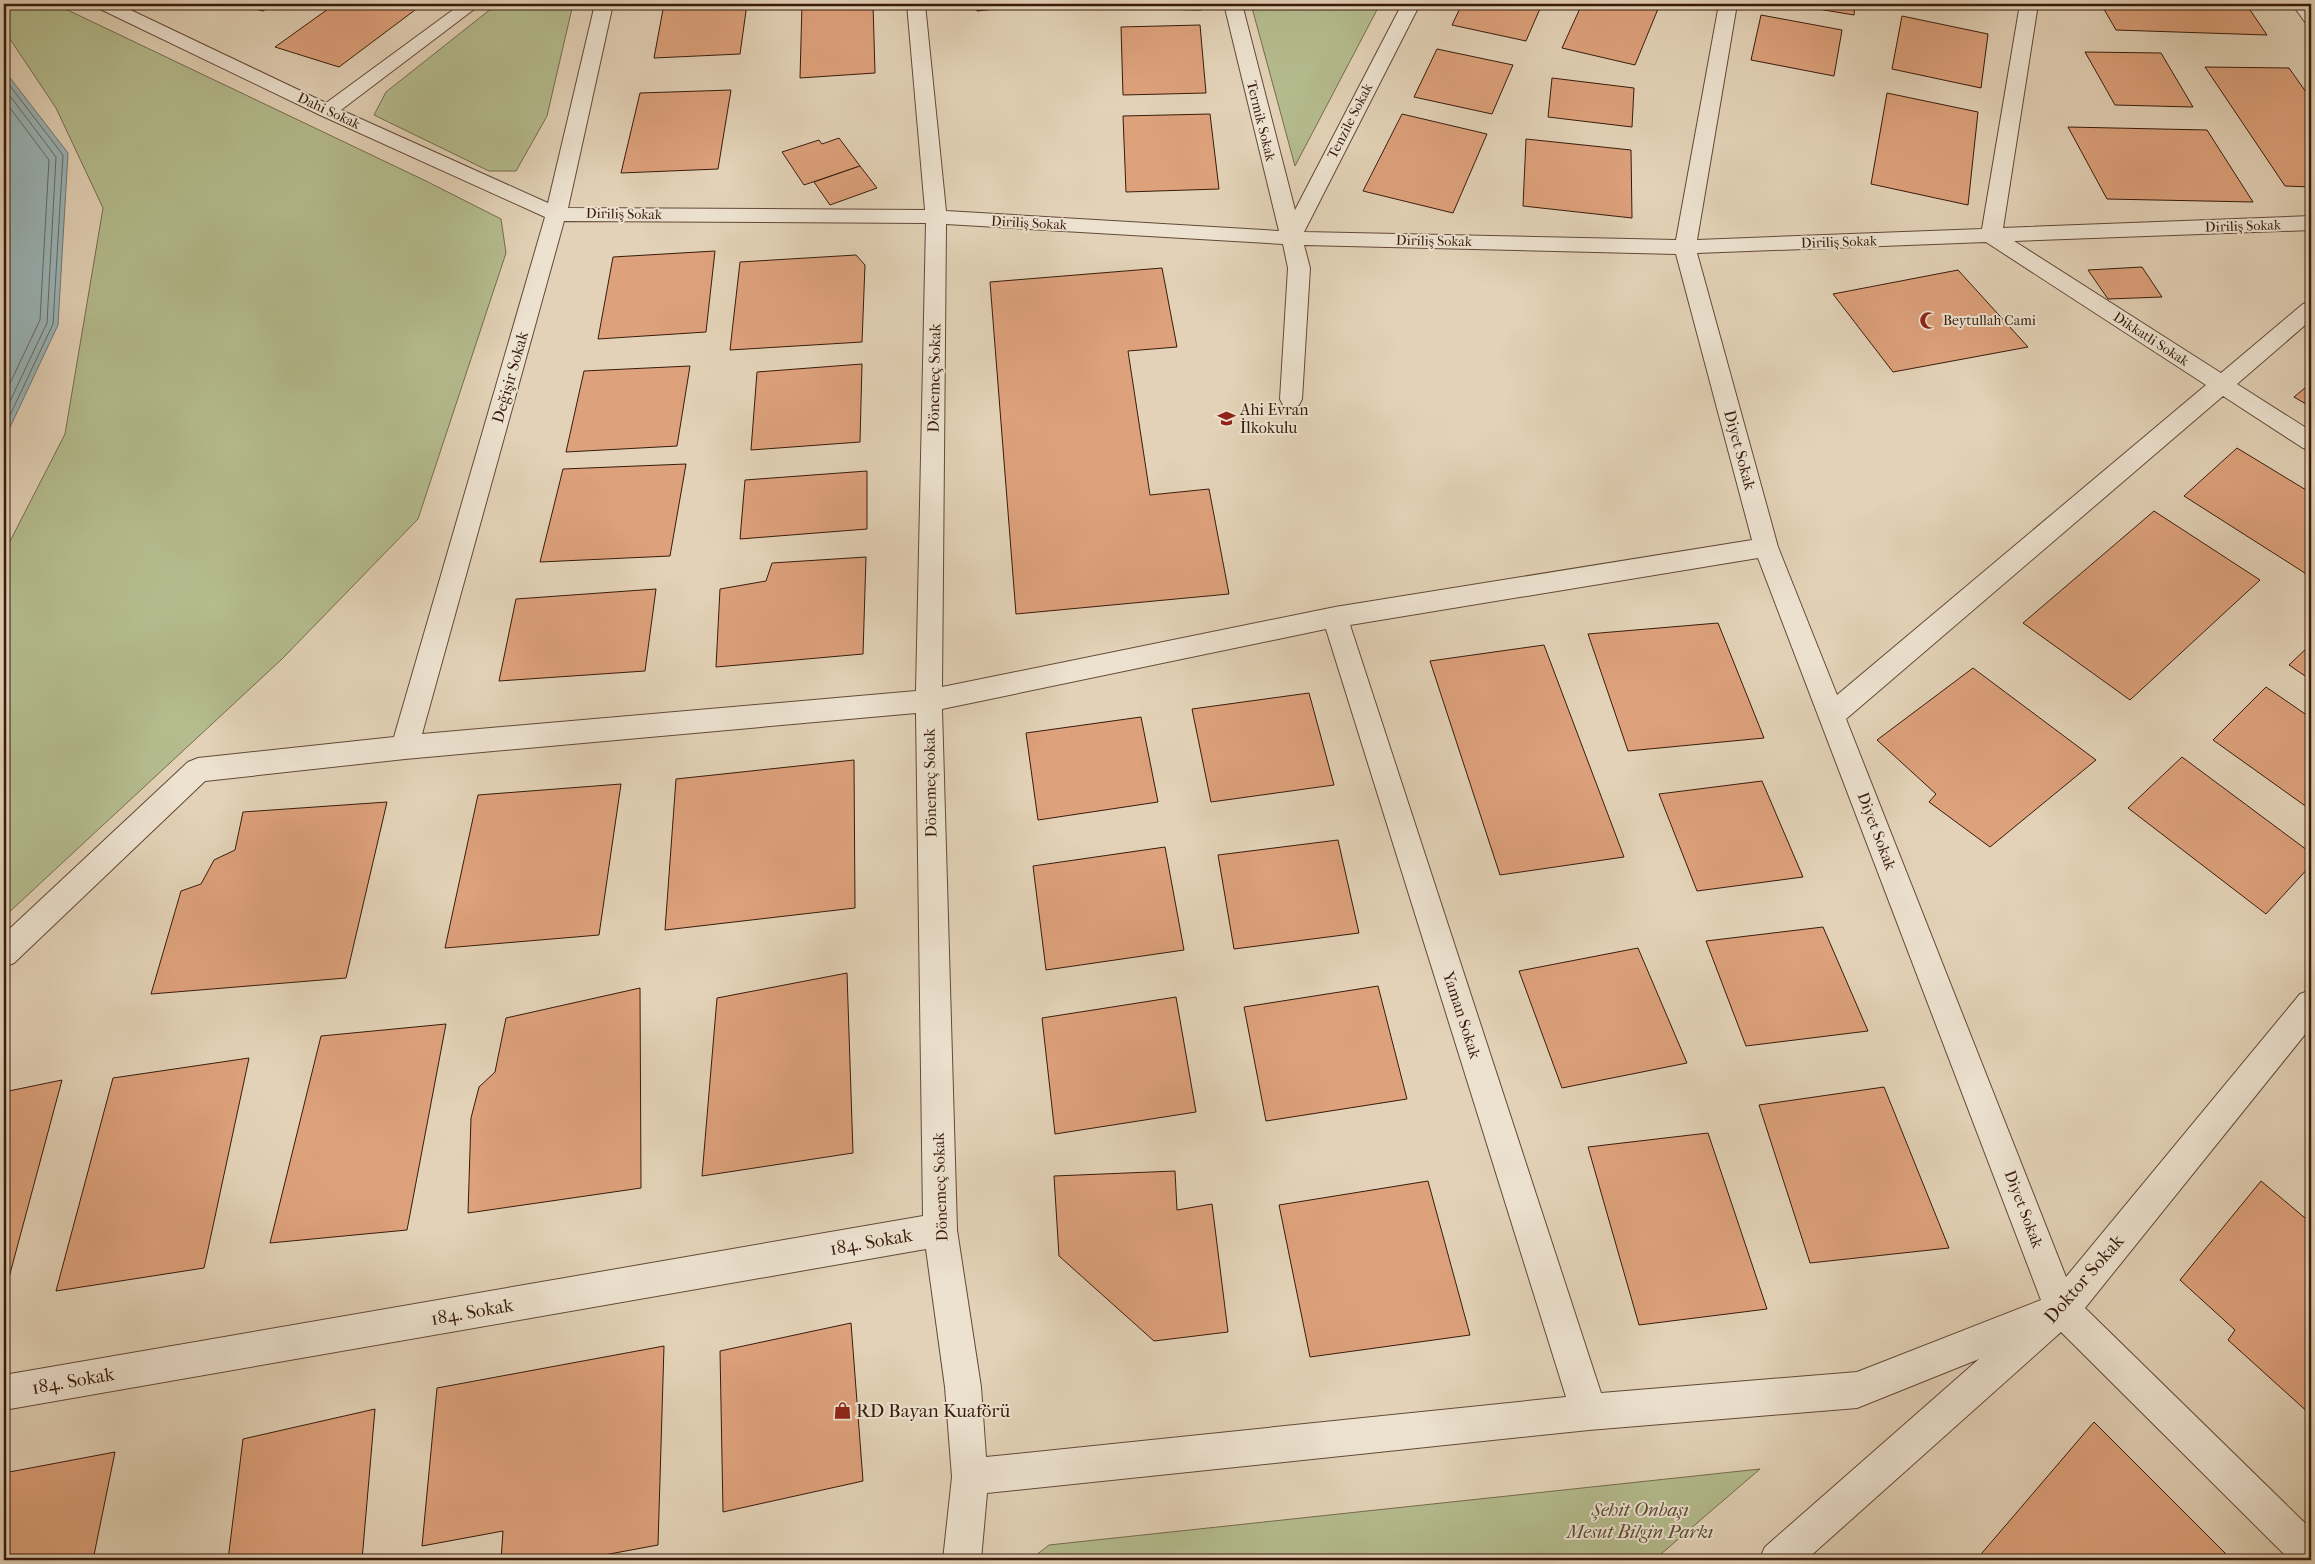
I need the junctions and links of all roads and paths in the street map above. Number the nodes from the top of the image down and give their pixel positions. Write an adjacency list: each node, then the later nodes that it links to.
1 (104, 4): 11 (street, Dahi Sokak)
2 (472, 4): 11 (street)
3 (604, 4): 12 (street, Değişir Sokak)
4 (916, 4): 13 (street, Dönemeç Sokak)
5 (1233, 4): 16 (street, Termik Sokak)
6 (1411, 4): 16 (street, Tenzile Sokak)
7 (1728, 4): 17 (street, Diyet Sokak)
8 (2029, 4): 15 (street)
9 (2301, 4): 10 (street)
10 (2311, 18)
11 (327, 111): 12 (street, Dahi Sokak)
12 (556, 214): 13 (street, Diriliş Sokak); 26 (street, Değişir Sokak)
13 (936, 217): 16 (street, Diriliş Sokak); 24 (street, Dönemeç Sokak)
14 (2311, 223): 15 (street, Diriliş Sokak)
15 (1990, 236): 17 (street, Diriliş Sokak); 19 (street, Dikkatli Sokak)
16 (1290, 238): 17 (street, Diriliş Sokak); 20 (street, Termik Sokak)
17 (1685, 248): 22 (street, Diyet Sokak)
18 (2311, 309): 19 (street)
19 (2223, 384): 21 (street, Dikkatli Sokak); 25 (street)
20 (1291, 399)
21 (2311, 442)
22 (1766, 547): 23 (street); 25 (street, Diyet Sokak)
23 (1335, 617): 24 (street); 32 (street, Yaman Sokak)
24 (929, 700): 26 (street); 29 (street, Dönemeç Sokak)
25 (1832, 715): 30 (street, Diyet Sokak)
26 (405, 747): 27 (street)
27 (4, 953)
28 (2311, 1004): 30 (street, Doktor Sokak)
29 (940, 1230): 31 (street, 184. Sokak); 33 (street, Dönemeç Sokak)
30 (2062, 1309): 32 (street); 34 (street, Diyet Sokak); 36 (street, Doktor Sokak)
31 (4, 1393)
32 (1589, 1412): 33 (street)
33 (970, 1476): 35 (street, Dönemeç Sokak)
34 (2311, 1555)
35 (962, 1560)
36 (1778, 1560)

